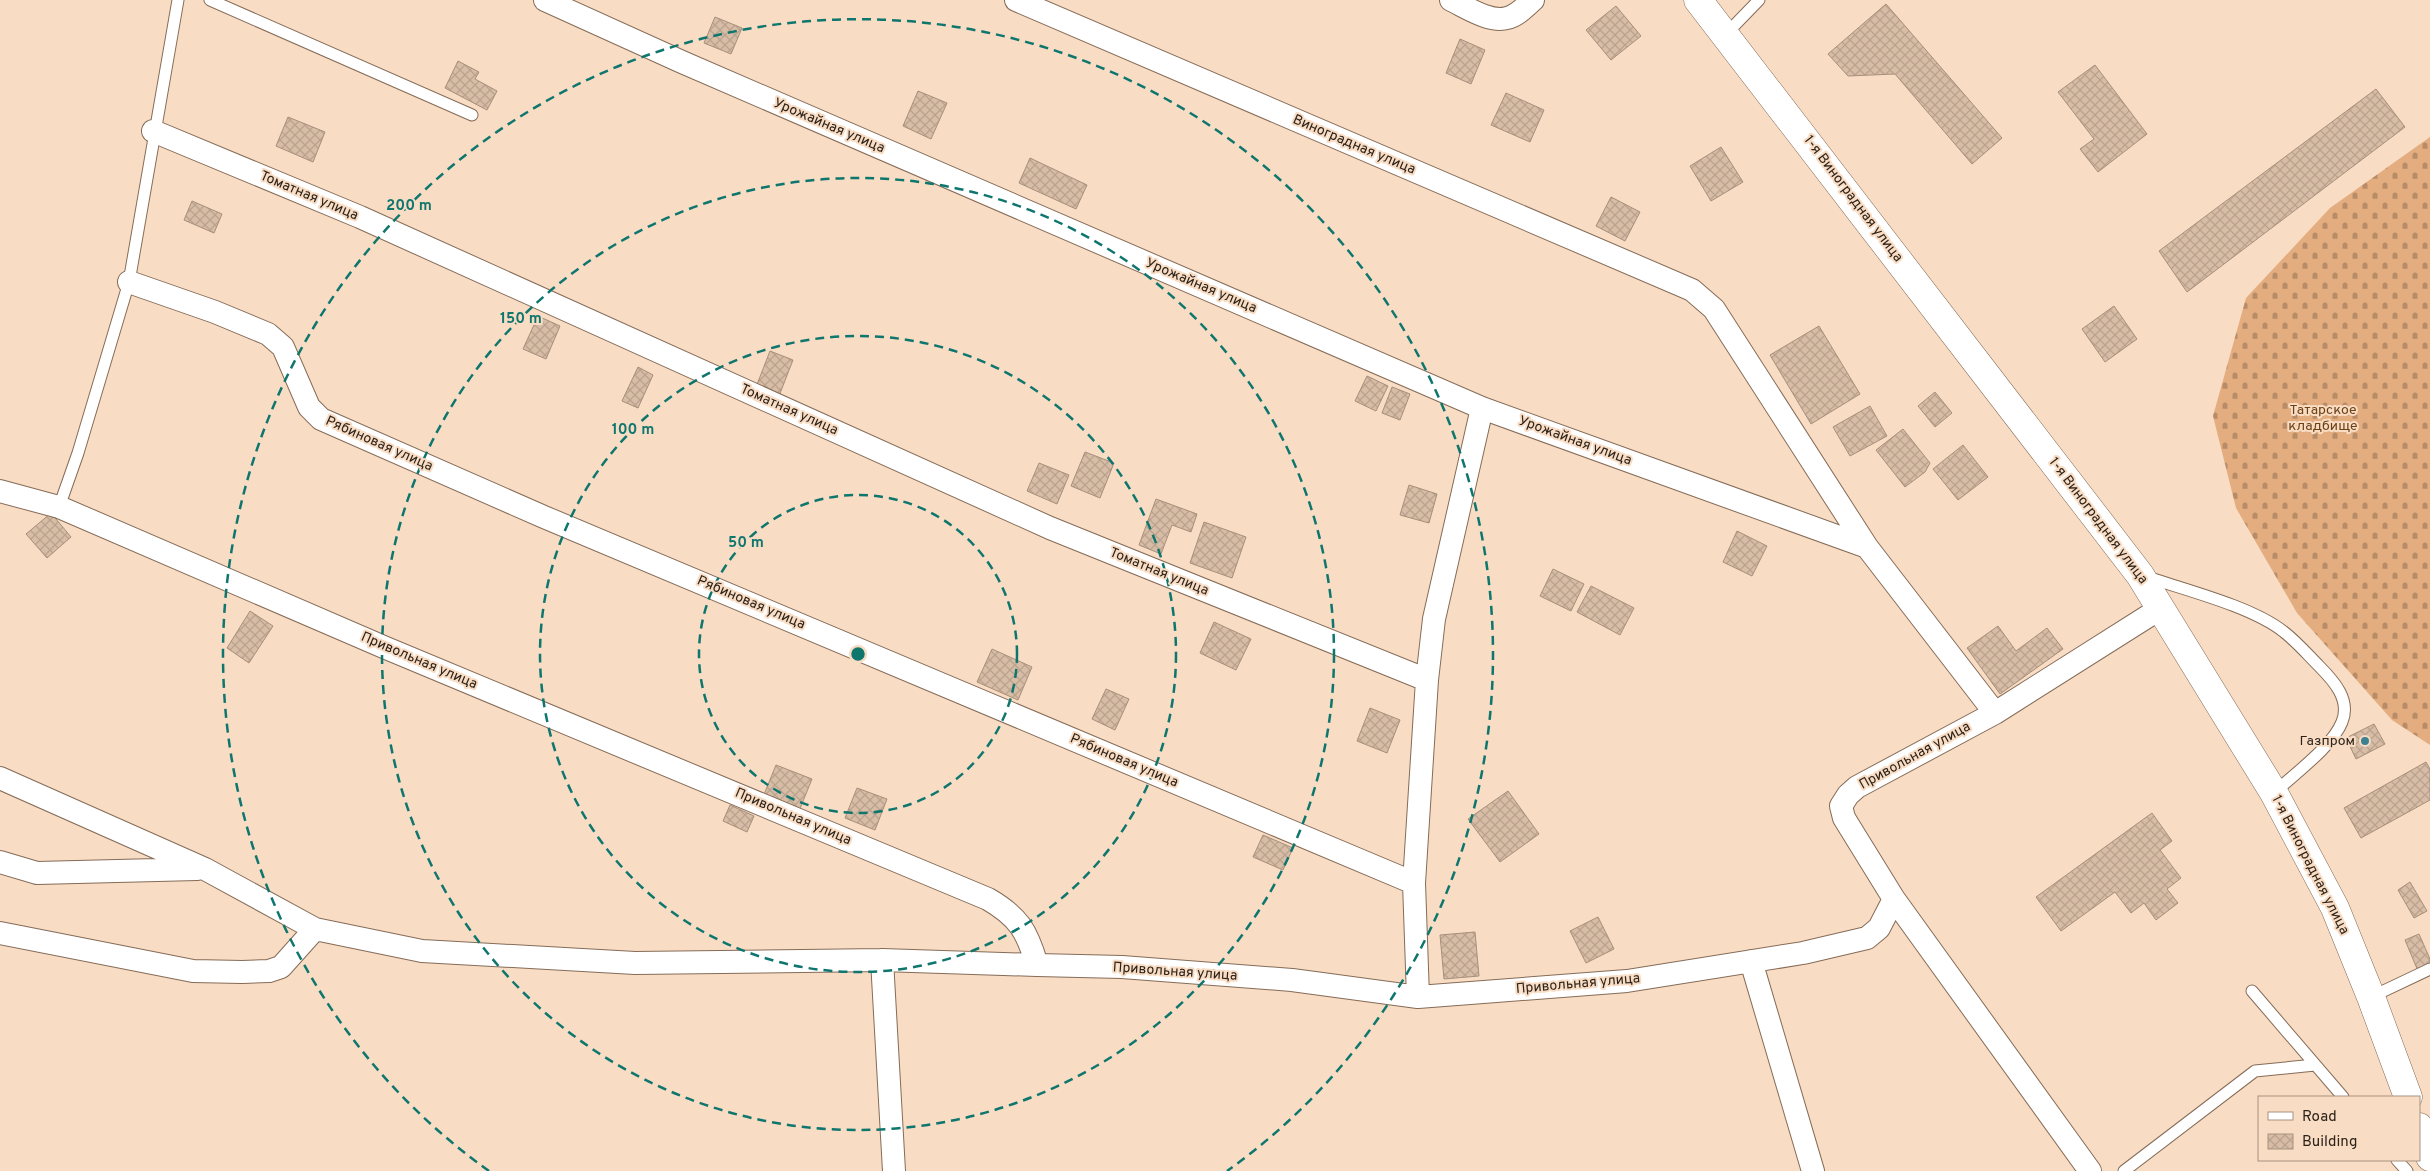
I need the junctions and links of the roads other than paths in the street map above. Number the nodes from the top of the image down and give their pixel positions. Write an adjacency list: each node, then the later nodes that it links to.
1 (178, 0): 11 (lane)
2 (210, 0): 10 (lane)
3 (545, 0): 13 (street, Урожайная улица)
4 (1016, 0): 16 (street, Виноградная улица)
5 (1450, 0): 6 (street)
6 (1533, 0)
7 (1698, 0): 9 (main road, 1-я Виноградная улица)
8 (1759, 0): 9 (lane)
9 (1726, 34): 17 (main road, 1-я Виноградная улица)
10 (472, 115)
11 (153, 131): 12 (lane); 19 (street, Томатная улица)
12 (129, 282): 15 (lane); 25 (street, Рябиновая улица)
13 (1482, 408): 16 (street, Урожайная улица); 19 (street)
14 (0, 491): 15 (street, Привольная улица)
15 (59, 507): 31 (street, Привольная улица)
16 (1867, 547): 20 (street, Виноградная улица)
17 (2140, 575): 18 (main road, 1-я Виноградная улица); 22 (lane)
18 (2161, 608): 20 (street, Привольная улица); 22 (main road, 1-я Виноградная улица)
19 (1427, 680): 25 (street)
20 (1996, 713): 26 (street, Привольная улица)
21 (0, 778): 24 (street)
22 (2274, 793): 35 (main road, 1-я Виноградная улица)
23 (0, 862): 24 (street)
24 (205, 869): 27 (street)
25 (1414, 883): 34 (street)
26 (1894, 899): 30 (street, Привольная улица); 44 (street)
27 (315, 929): 28 (street); 29 (street)
28 (0, 933)
29 (882, 960): 31 (street); 42 (street)
30 (1751, 961): 34 (street, Привольная улица); 43 (street)
31 (1038, 965): 34 (street, Привольная улица)
32 (2430, 970): 35 (lane)
33 (2252, 991): 36 (lane)
34 (1418, 997)
35 (2371, 997): 38 (main road, 1-я Виноградная улица)
36 (2315, 1065): 37 (lane); 45 (lane)
37 (2343, 1096)
38 (2408, 1096)
39 (2420, 1130): 40 (main road)
40 (2430, 1157)
41 (2399, 1161): 46 (lane)
42 (894, 1171)
43 (1813, 1171)
44 (2090, 1171)
45 (2124, 1171)
46 (2407, 1171)

